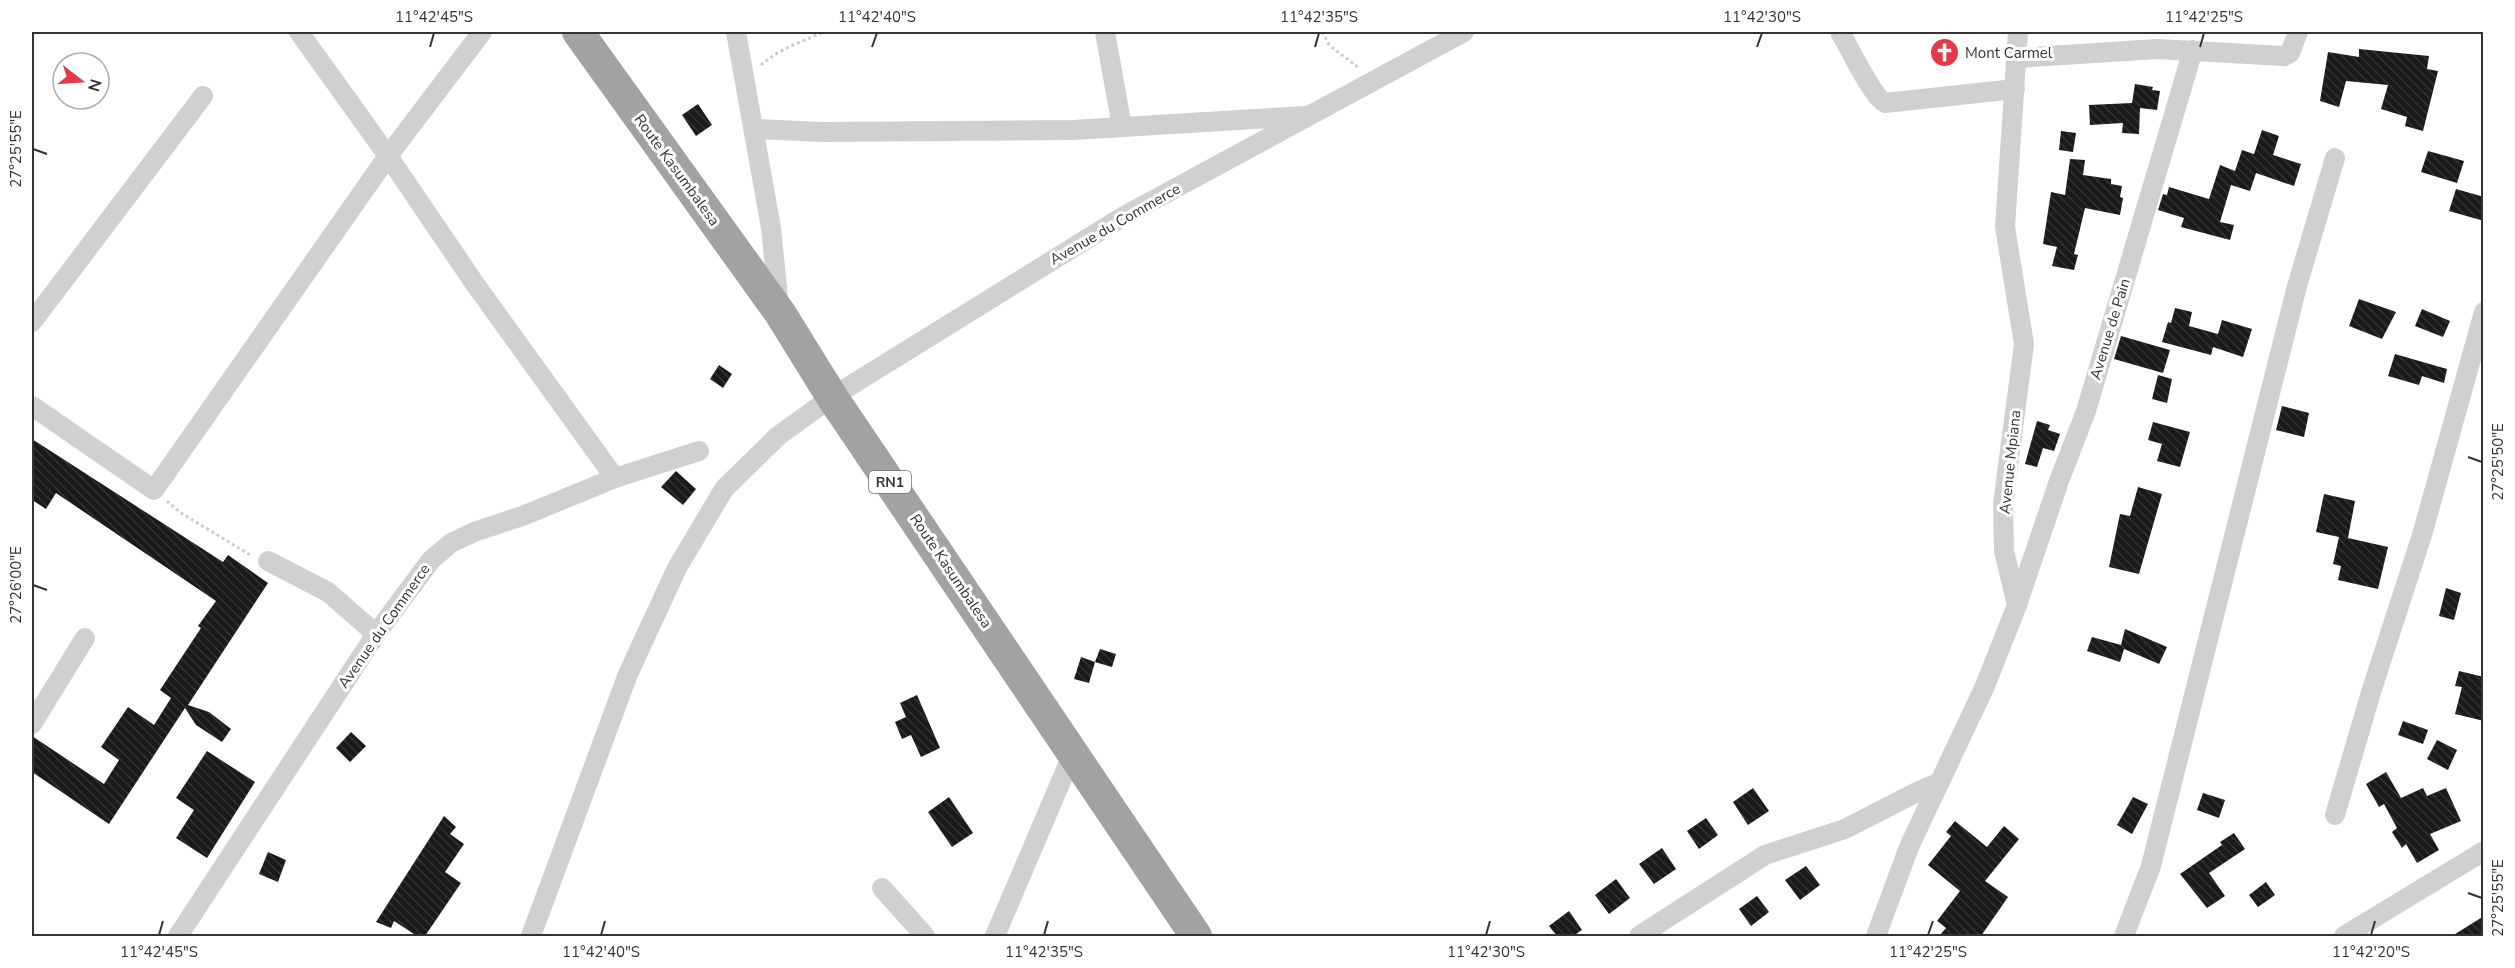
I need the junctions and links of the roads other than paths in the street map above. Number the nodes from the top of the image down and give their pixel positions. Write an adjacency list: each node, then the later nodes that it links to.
1 (299, 32): 18 (street)
2 (482, 32): 18 (street)
3 (578, 32): 21 (highway, Route Kasumbalesa / RN1)
4 (736, 32): 17 (street)
5 (1105, 32): 16 (street)
6 (1464, 32): 15 (street, Avenue du Commerce)
7 (1840, 32): 13 (street)
8 (2018, 32): 12 (street, Avenue Mpiana)
9 (2298, 32): 11 (street)
10 (2158, 40): 11 (street); 12 (street)
11 (2193, 50): 28 (street, Avenue de Pain)
12 (2017, 58): 13 (street, Avenue Mpiana)
13 (2015, 89): 28 (street, Avenue Mpiana)
14 (203, 96): 22 (street)
15 (1313, 115): 16 (street); 23 (street, Avenue du Commerce)
16 (1122, 127): 17 (street)
17 (754, 129): 21 (street)
18 (388, 156): 24 (street); 26 (street)
19 (2335, 159): 44 (street)
20 (2484, 312): 34 (street)
21 (780, 313): 23 (highway, Route Kasumbalesa / RN1)
22 (32, 322)
23 (832, 396): 32 (highway, Route Kasumbalesa / RN1); 38 (street, Avenue du Commerce)
24 (32, 406)
25 (699, 451): 26 (street, Avenue du Commerce)
26 (615, 478): 29 (street, Avenue du Commerce)
27 (268, 561): 29 (street)
28 (2017, 605): 33 (street)
29 (376, 634): 37 (street, Avenue du Commerce)
30 (85, 638): 31 (street)
31 (32, 724)
32 (1073, 753): 40 (street); 41 (highway, Route Kasumbalesa / RN1)
33 (1940, 782): 42 (street); 43 (street)
34 (2335, 815)
35 (2484, 851): 45 (street)
36 (882, 888): 39 (street)
37 (178, 936)
38 (531, 936)
39 (925, 936)
40 (995, 936)
41 (1196, 936)
42 (1639, 936)
43 (1876, 936)
44 (2124, 936)
45 (2344, 936)

